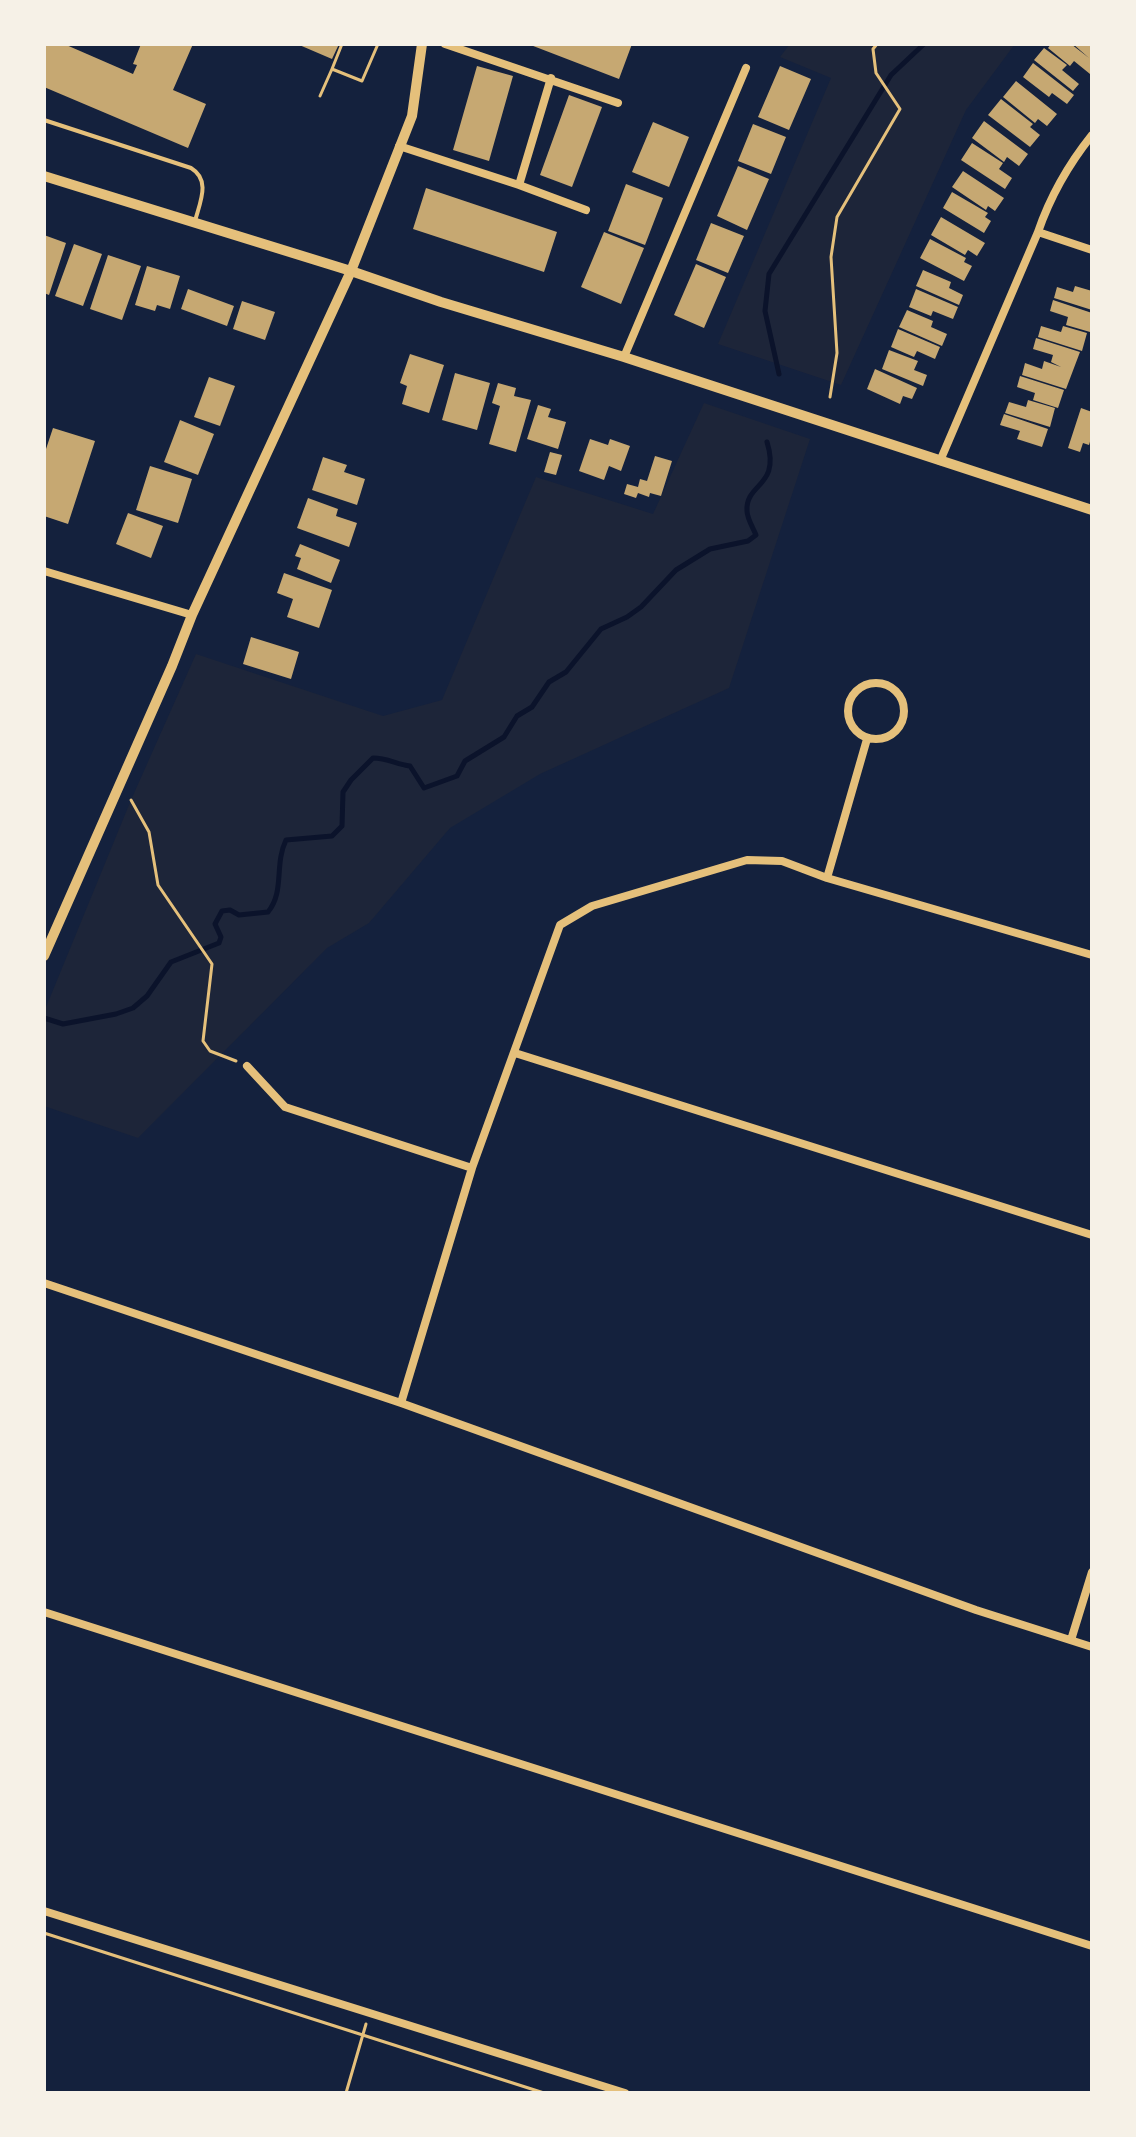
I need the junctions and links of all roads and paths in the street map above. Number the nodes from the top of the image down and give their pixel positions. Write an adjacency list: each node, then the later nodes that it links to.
1 (342, 44): 7 (path)
2 (378, 44): 7 (path)
3 (422, 44): 13 (street)
4 (445, 44): 8 (street)
5 (877, 44): 22 (path)
6 (746, 68): 21 (street)
7 (332, 69): 9 (path)
8 (551, 78): 10 (street); 15 (street)
9 (320, 96)
10 (618, 103)
11 (44, 120): 17 (lane)
12 (1092, 135): 18 (street)
13 (399, 146): 15 (street); 20 (street)
14 (44, 176): 17 (street)
15 (519, 185): 16 (street)
16 (586, 210)
17 (195, 223): 20 (street)
18 (1038, 232): 19 (street); 23 (street)
19 (1092, 250)
20 (351, 271): 21 (street); 26 (street)
21 (624, 357): 23 (street)
22 (830, 397)
23 (940, 461): 24 (street)
24 (1092, 510)
25 (44, 571): 26 (street)
26 (192, 615): 30 (street)
27 (867, 739): 27 (street); 29 (street)
28 (131, 800): 33 (path)
29 (827, 878): 31 (street); 32 (street)
30 (44, 955)
31 (1092, 955)
32 (515, 1053): 34 (street); 35 (street)
33 (247, 1066): 34 (street)
34 (472, 1168): 37 (street)
35 (1092, 1235)
36 (44, 1283): 37 (street)
37 (401, 1403): 40 (street)
38 (1092, 1572): 40 (street)
39 (44, 1612): 44 (street)
40 (1071, 1640): 41 (street)
41 (1092, 1647)
42 (44, 1911): 45 (street)
43 (44, 1933): 46 (path)
44 (1092, 1946)
45 (369, 2013): 46 (path); 49 (street)
46 (363, 2035): 47 (path); 48 (path)
47 (346, 2093)
48 (544, 2093)
49 (625, 2093)

